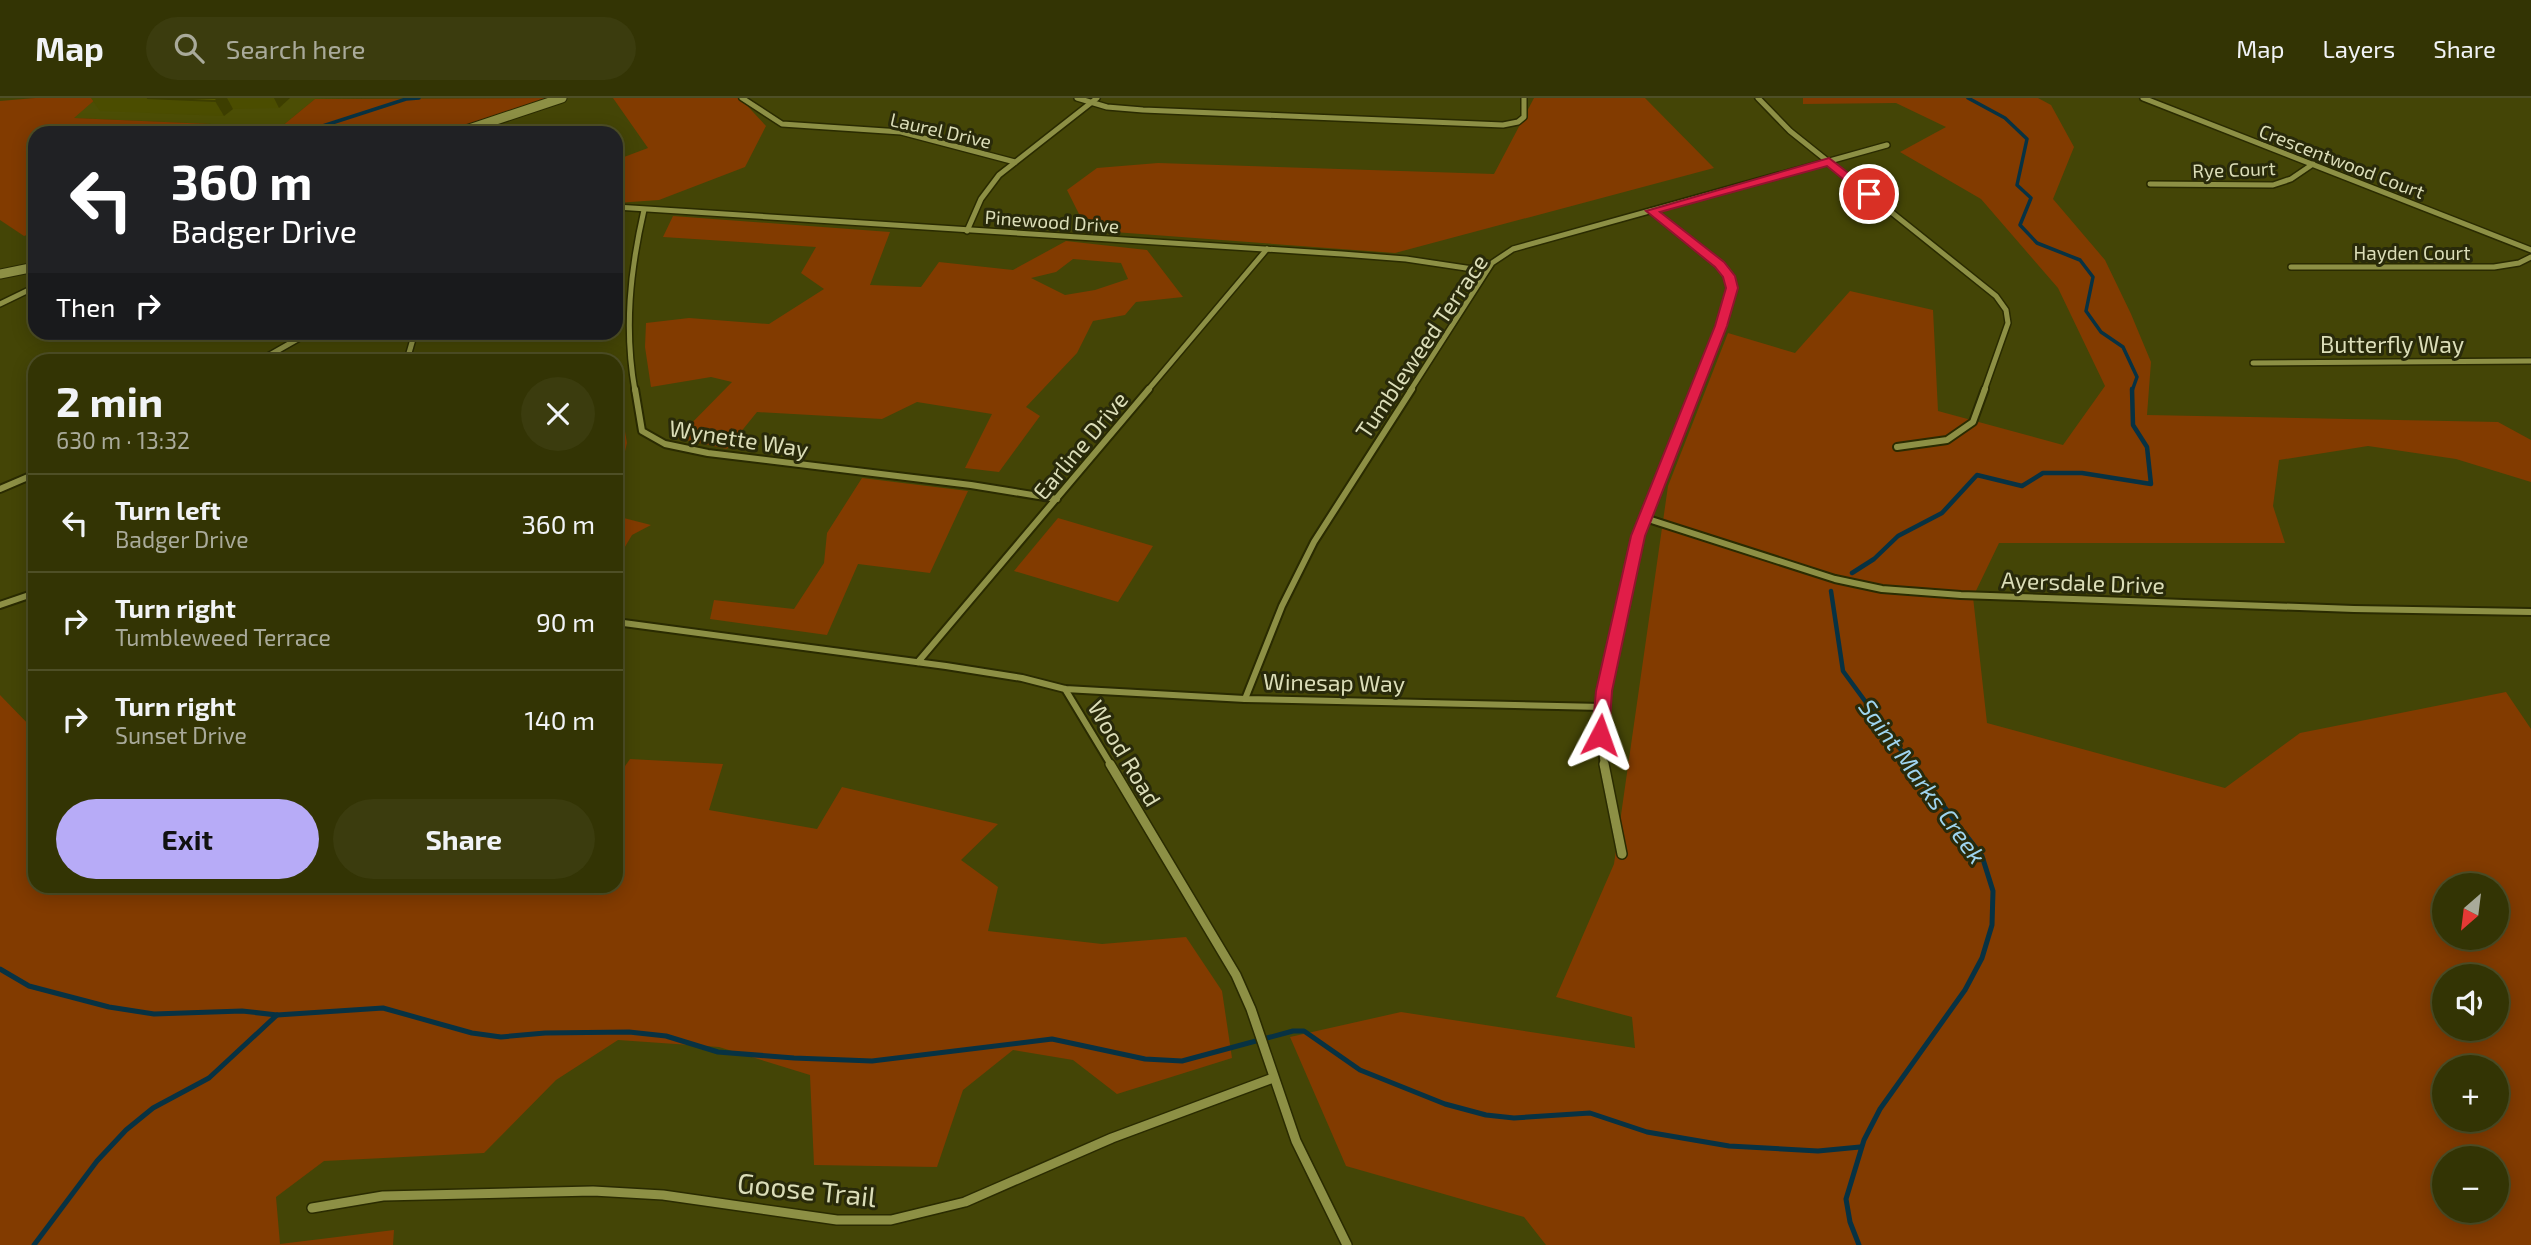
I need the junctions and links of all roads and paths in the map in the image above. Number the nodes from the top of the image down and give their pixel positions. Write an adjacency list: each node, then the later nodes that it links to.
1 (562, 98): 8 (street)
2 (742, 98): 10 (street, Laurel Drive)
3 (1077, 98): 7 (street)
4 (1524, 98): 7 (street)
5 (1758, 98): 11 (street)
6 (2143, 98): 12 (street, Crescentwood Court)
7 (1094, 100): 10 (street)
8 (478, 126)
9 (1887, 145): 11 (street, Tumbleweed Terrace)
10 (1015, 162): 17 (street)
11 (1829, 162): 16 (street, Tumbleweed Terrace); 31 (street)
12 (2313, 164): 13 (street, Rye Court); 19 (street, Crescentwood Court)
13 (2150, 184)
14 (623, 208): 15 (street, Pinewood Drive)
15 (644, 210): 17 (street, Pinewood Drive); 34 (street, Wynette Way)
16 (1651, 211): 23 (street, Tumbleweed Terrace); 35 (street)
17 (967, 231): 18 (street, Pinewood Drive)
18 (1267, 250): 23 (street, Pinewood Drive); 34 (street, Earline Drive)
19 (2531, 250)
20 (2531, 257): 21 (street, Hayden Court)
21 (2291, 267)
22 (28, 268): 24 (street)
23 (1486, 271): 42 (street, Tumbleweed Terrace)
24 (0, 274)
25 (28, 290): 26 (street)
26 (0, 304)
27 (296, 340): 28 (street)
28 (272, 354)
29 (2531, 361): 30 (street, Butterfly Way)
30 (2253, 363)
31 (1898, 447)
32 (28, 477): 33 (street)
33 (0, 489)
34 (1057, 499): 40 (street, Earline Drive)
35 (1645, 518): 38 (street, Ayersdale Drive); 43 (street)
36 (28, 596): 37 (street)
37 (0, 606)
38 (2531, 612)
39 (623, 623): 40 (street, Wood Road)
40 (918, 662): 41 (street, Wood Road)
41 (1065, 688): 42 (street, Winesap Way); 45 (street, Wood Road)
42 (1245, 699): 43 (street, Winesap Way)
43 (1602, 707): 44 (street)
44 (1622, 854)
45 (1273, 1078): 46 (street, Goose Trail); 47 (street, Wood Road)
46 (312, 1208)
47 (1347, 1245)

